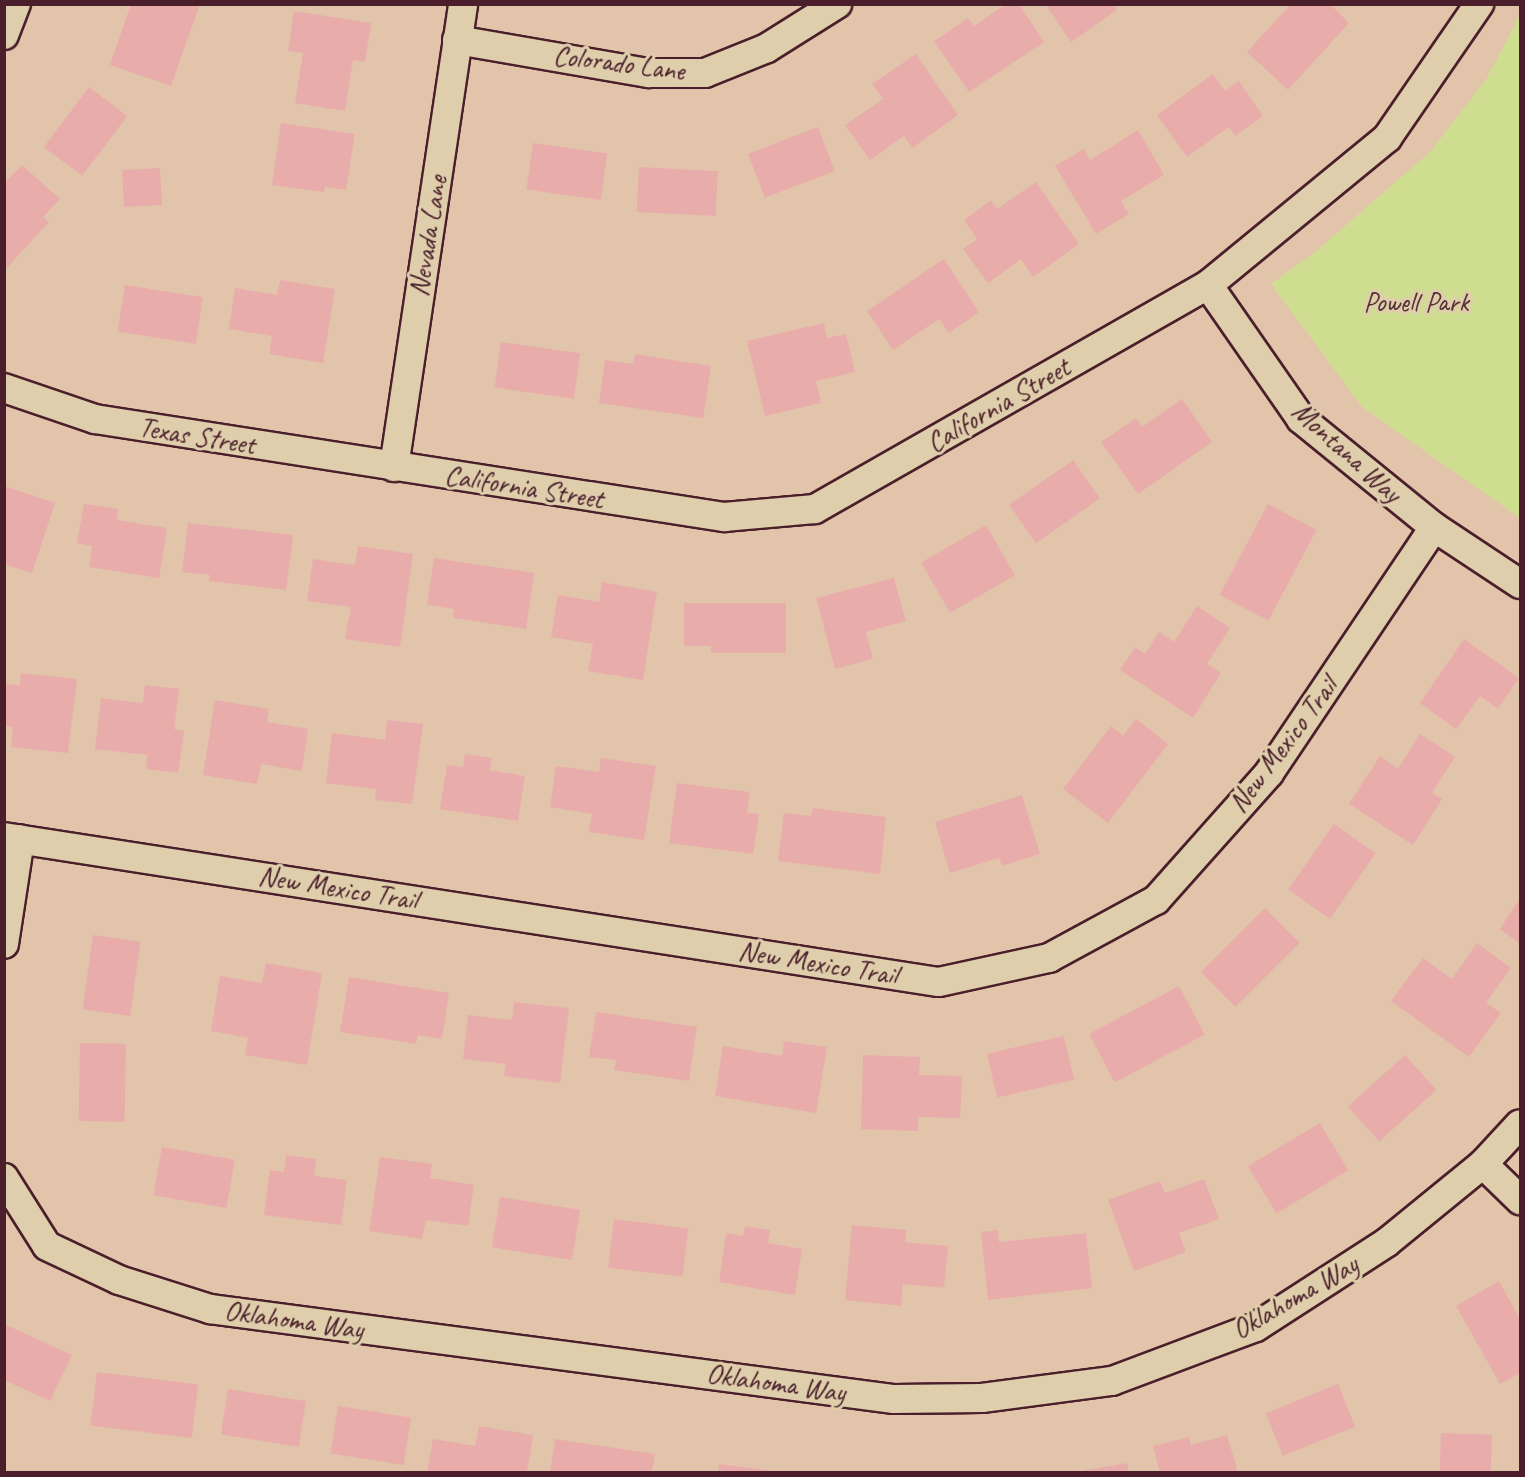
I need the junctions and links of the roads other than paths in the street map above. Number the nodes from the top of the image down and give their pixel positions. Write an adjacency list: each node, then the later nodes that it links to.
1 (16, 4): 5 (street)
2 (463, 4): 6 (street, Nevada Lane)
3 (837, 4): 6 (street, Colorado Lane)
4 (1479, 4): 7 (street, California Street)
5 (4, 35)
6 (457, 40): 9 (street, Nevada Lane)
7 (1208, 285): 9 (street, California Street); 10 (street, Montana Way)
8 (4, 388): 9 (street, Texas Street)
9 (394, 467)
10 (1434, 527): 11 (street, Montana Way); 12 (street, New Mexico Trail)
11 (1521, 584)
12 (12, 838): 13 (street)
13 (4, 944)
14 (1521, 1124): 15 (street, Oklahoma Way)
15 (1482, 1164): 16 (street, Oklahoma Way); 17 (street)
16 (4, 1178)
17 (1521, 1200)

